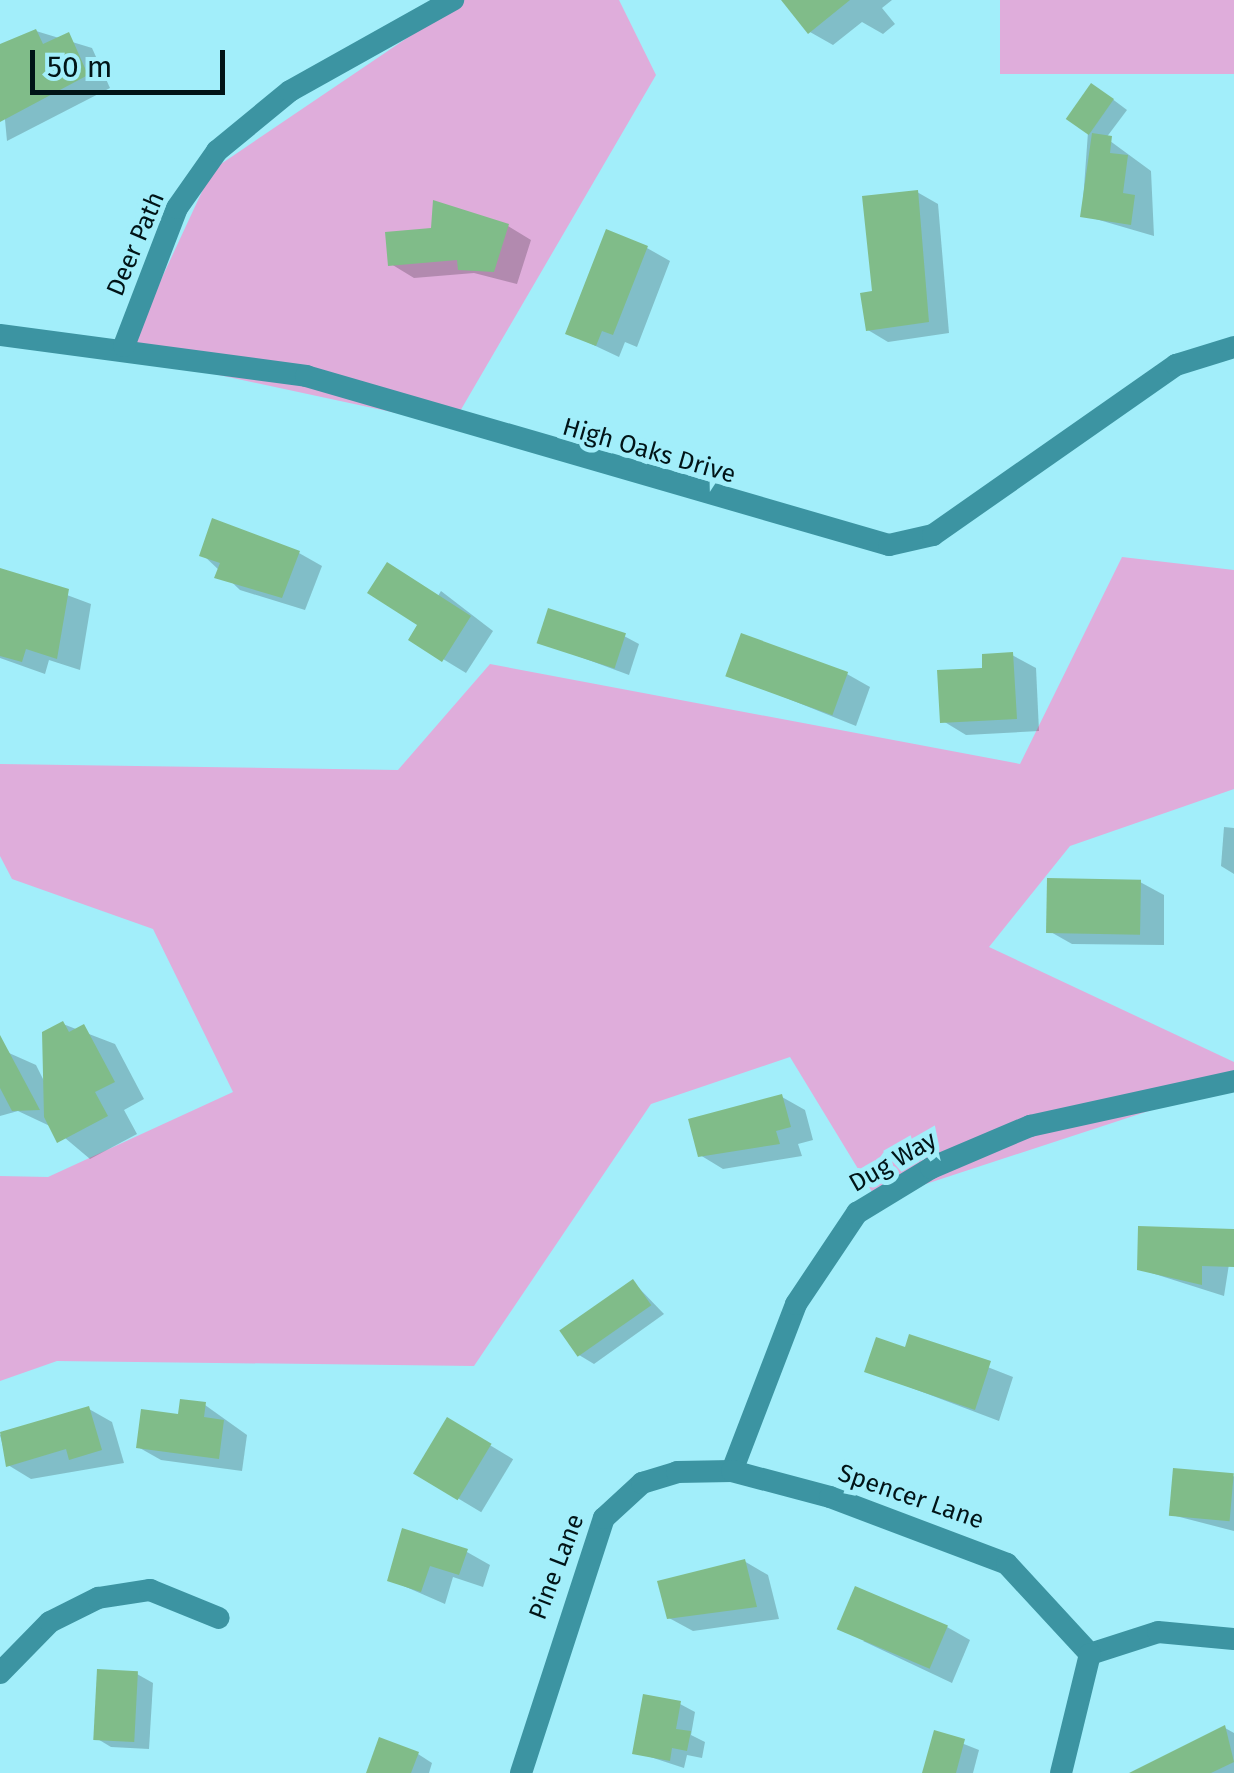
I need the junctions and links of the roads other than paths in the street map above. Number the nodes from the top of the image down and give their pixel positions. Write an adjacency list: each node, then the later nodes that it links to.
1 (453, 0): 3 (street, Deer Path)
2 (0, 334): 3 (street, High Oaks Drive)
3 (124, 346): 4 (street, High Oaks Drive)
4 (1234, 348)
5 (1234, 1081): 6 (street, Dug Way)
6 (732, 1471): 9 (street, Spencer Lane); 11 (street, Pine Lane)
7 (219, 1618): 10 (street)
8 (1234, 1639): 9 (street)
9 (1090, 1654): 12 (street)
10 (0, 1673)
11 (522, 1773)
12 (1061, 1773)

